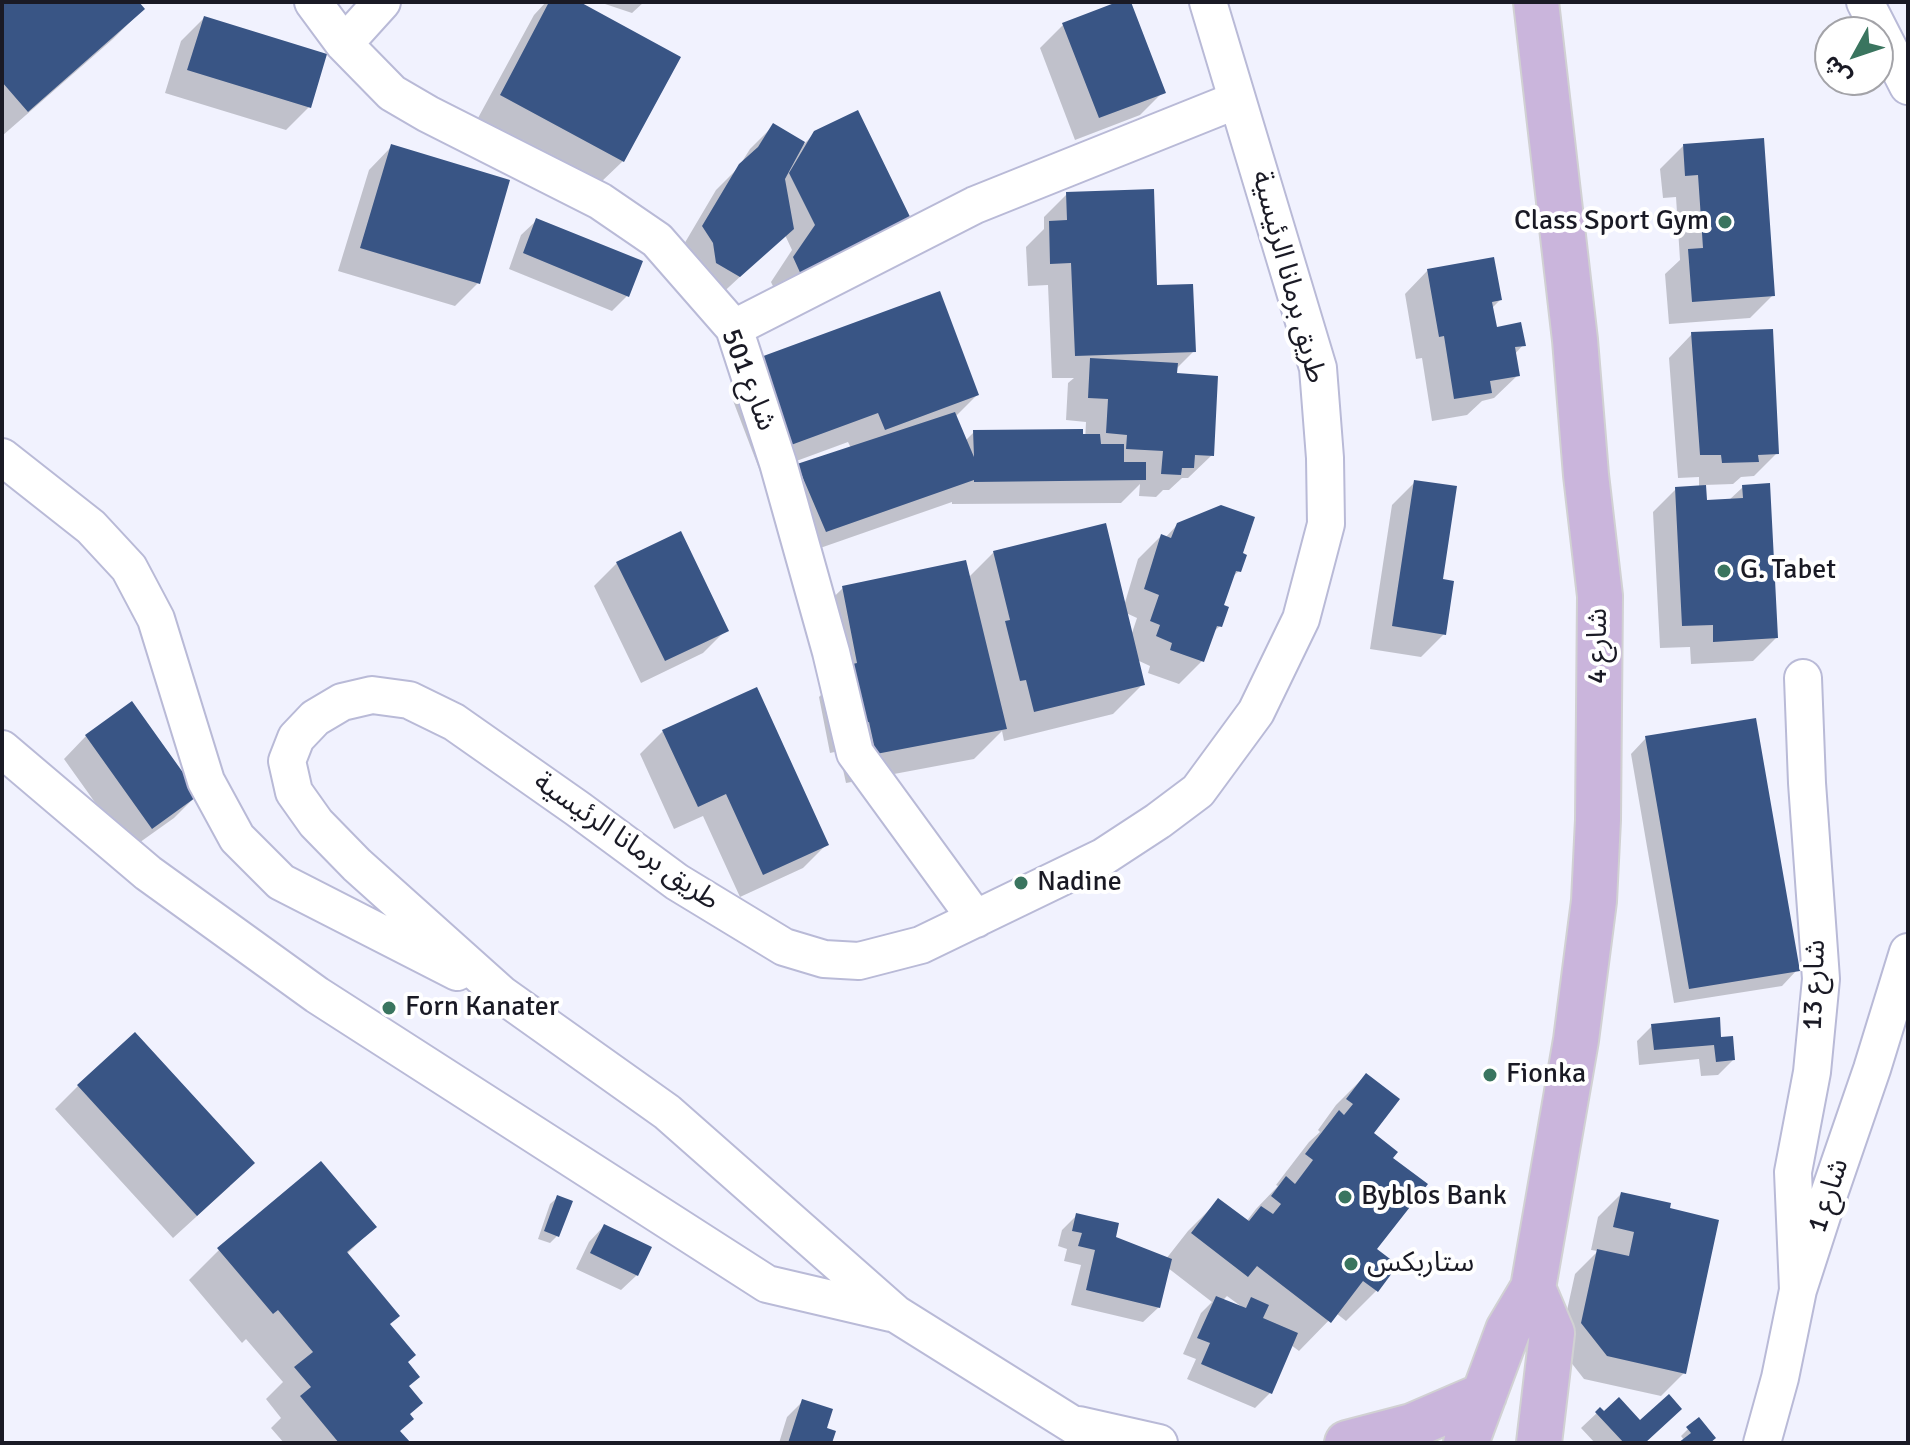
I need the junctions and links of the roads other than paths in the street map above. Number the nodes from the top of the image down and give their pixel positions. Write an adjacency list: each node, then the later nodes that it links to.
1 (313, 2): 6 (street, شارع 501)
2 (382, 2): 6 (street)
3 (1208, 2): 8 (street, طريق برمانا الرئيسية)
4 (1536, 2): 16 (main road, شارع 4)
5 (1865, 2): 7 (street)
6 (344, 44): 9 (street, شارع 501)
7 (1908, 86)
8 (1237, 100): 9 (street); 13 (street, طريق برمانا الرئيسية)
9 (734, 328): 13 (street, شارع 501)
10 (2, 457): 15 (street)
11 (1803, 678): 17 (street, شارع 13)
12 (2, 749): 18 (street)
13 (976, 919): 15 (street, طريق برمانا الرئيسية)
14 (1908, 952): 17 (street, شارع 1)
15 (501, 994): 18 (street, طريق برمانا الرئيسية)
16 (1533, 1288): 19 (main road); 24 (main road)
17 (1798, 1290): 25 (street, شارع 1)
18 (896, 1314): 20 (street, طريق برمانا الرئيسية)
19 (1484, 1395): 22 (main road); 23 (main road)
20 (1088, 1434): 21 (street, طريق برمانا الرئيسية)
21 (1159, 1443)
22 (1347, 1443)
23 (1466, 1443)
24 (1539, 1443)
25 (1762, 1443)

